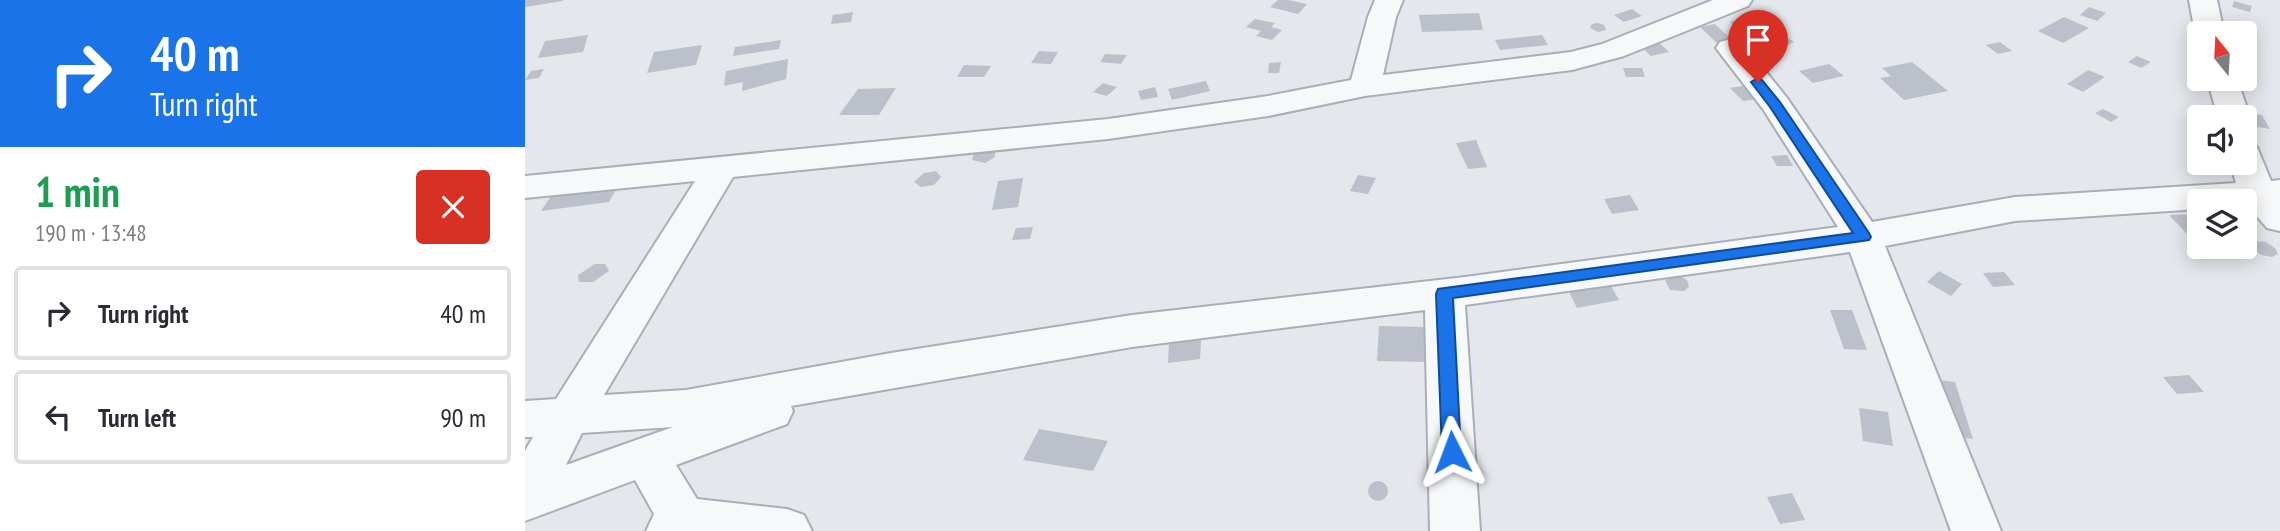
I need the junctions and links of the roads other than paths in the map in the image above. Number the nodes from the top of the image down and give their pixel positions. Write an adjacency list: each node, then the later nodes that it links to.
1 (1389, 0): 6 (street)
2 (1738, 0): 6 (street)
3 (2203, 0): 4 (street)
4 (2207, 21)
5 (1731, 48): 11 (street)
6 (1365, 87): 7 (street)
7 (722, 166): 9 (street); 14 (street)
8 (2257, 175): 10 (street)
9 (525, 187)
10 (2272, 201): 11 (street)
11 (1863, 237): 12 (street); 21 (street)
12 (1444, 294): 13 (street); 20 (street)
13 (869, 375): 14 (street); 16 (street)
14 (568, 417): 15 (street); 17 (street)
15 (525, 419)
16 (646, 457): 17 (street); 18 (street)
17 (525, 497)
18 (677, 525): 19 (street)
19 (787, 531)
20 (1455, 531)
21 (1976, 531)

